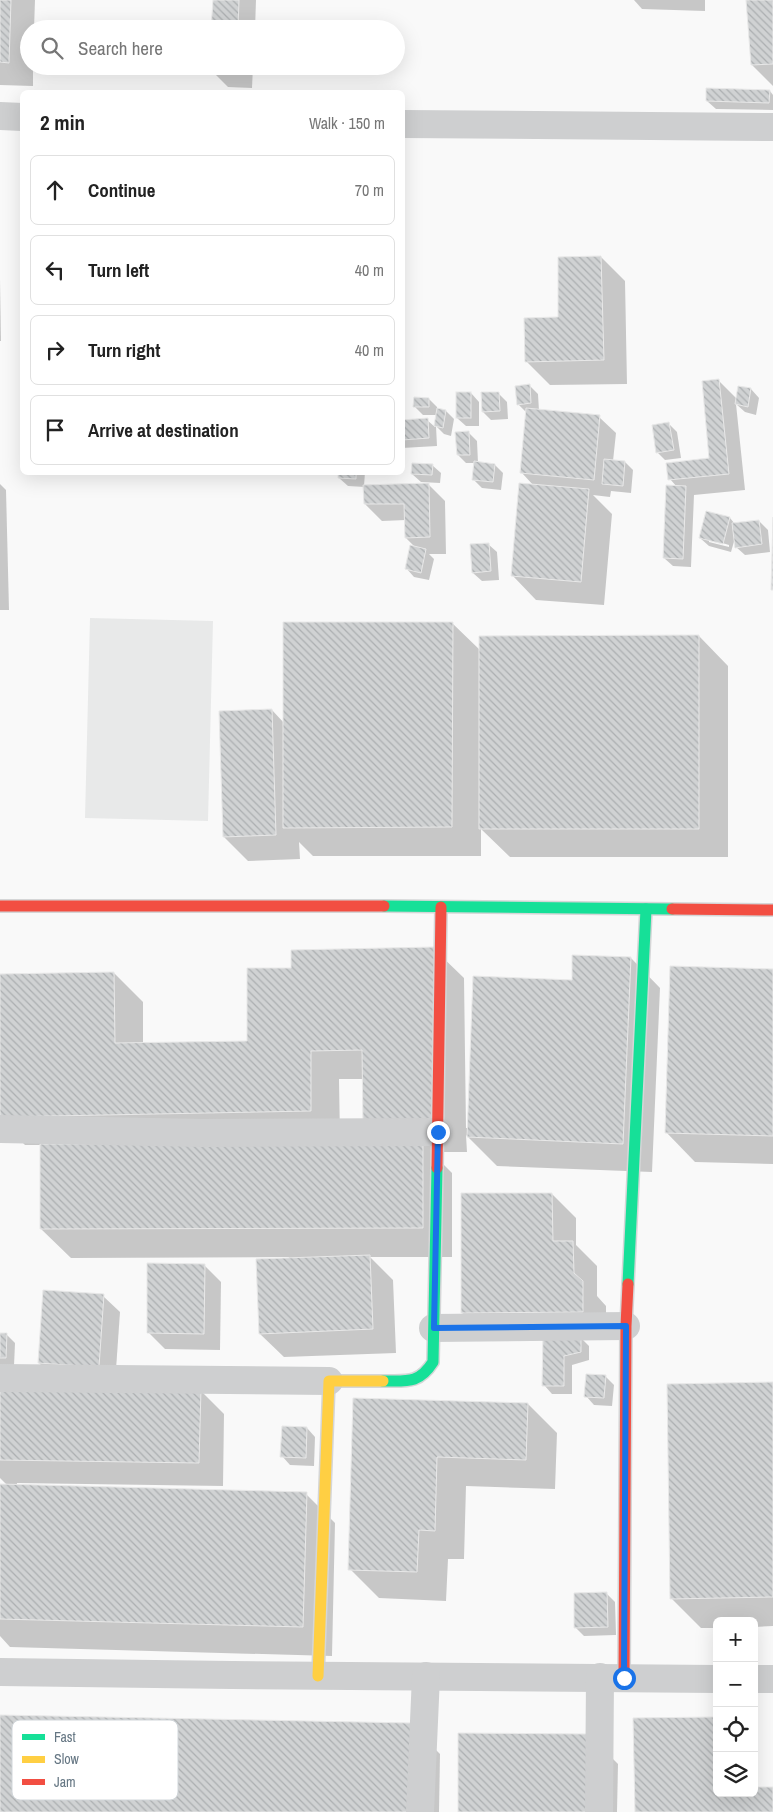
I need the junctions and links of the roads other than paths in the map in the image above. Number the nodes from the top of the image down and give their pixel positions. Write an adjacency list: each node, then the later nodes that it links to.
1 (0, 116): 2 (street)
2 (20, 117)
3 (405, 124): 4 (street)
4 (773, 127)
5 (0, 906): 6 (street)
6 (441, 907): 7 (street); 10 (street)
7 (646, 909): 8 (street); 11 (street)
8 (773, 910)
9 (0, 1129): 10 (street)
10 (438, 1132): 12 (street)
11 (626, 1326): 12 (street); 18 (street)
12 (434, 1328): 14 (street)
13 (0, 1378): 14 (street)
14 (329, 1380): 16 (street)
15 (0, 1672): 16 (street)
16 (318, 1676): 17 (street)
17 (426, 1676): 18 (street); 22 (street)
18 (612, 1678): 19 (street); 23 (street)
19 (713, 1679)
20 (758, 1679): 21 (street)
21 (773, 1679)
22 (420, 1812)
23 (599, 1812)

